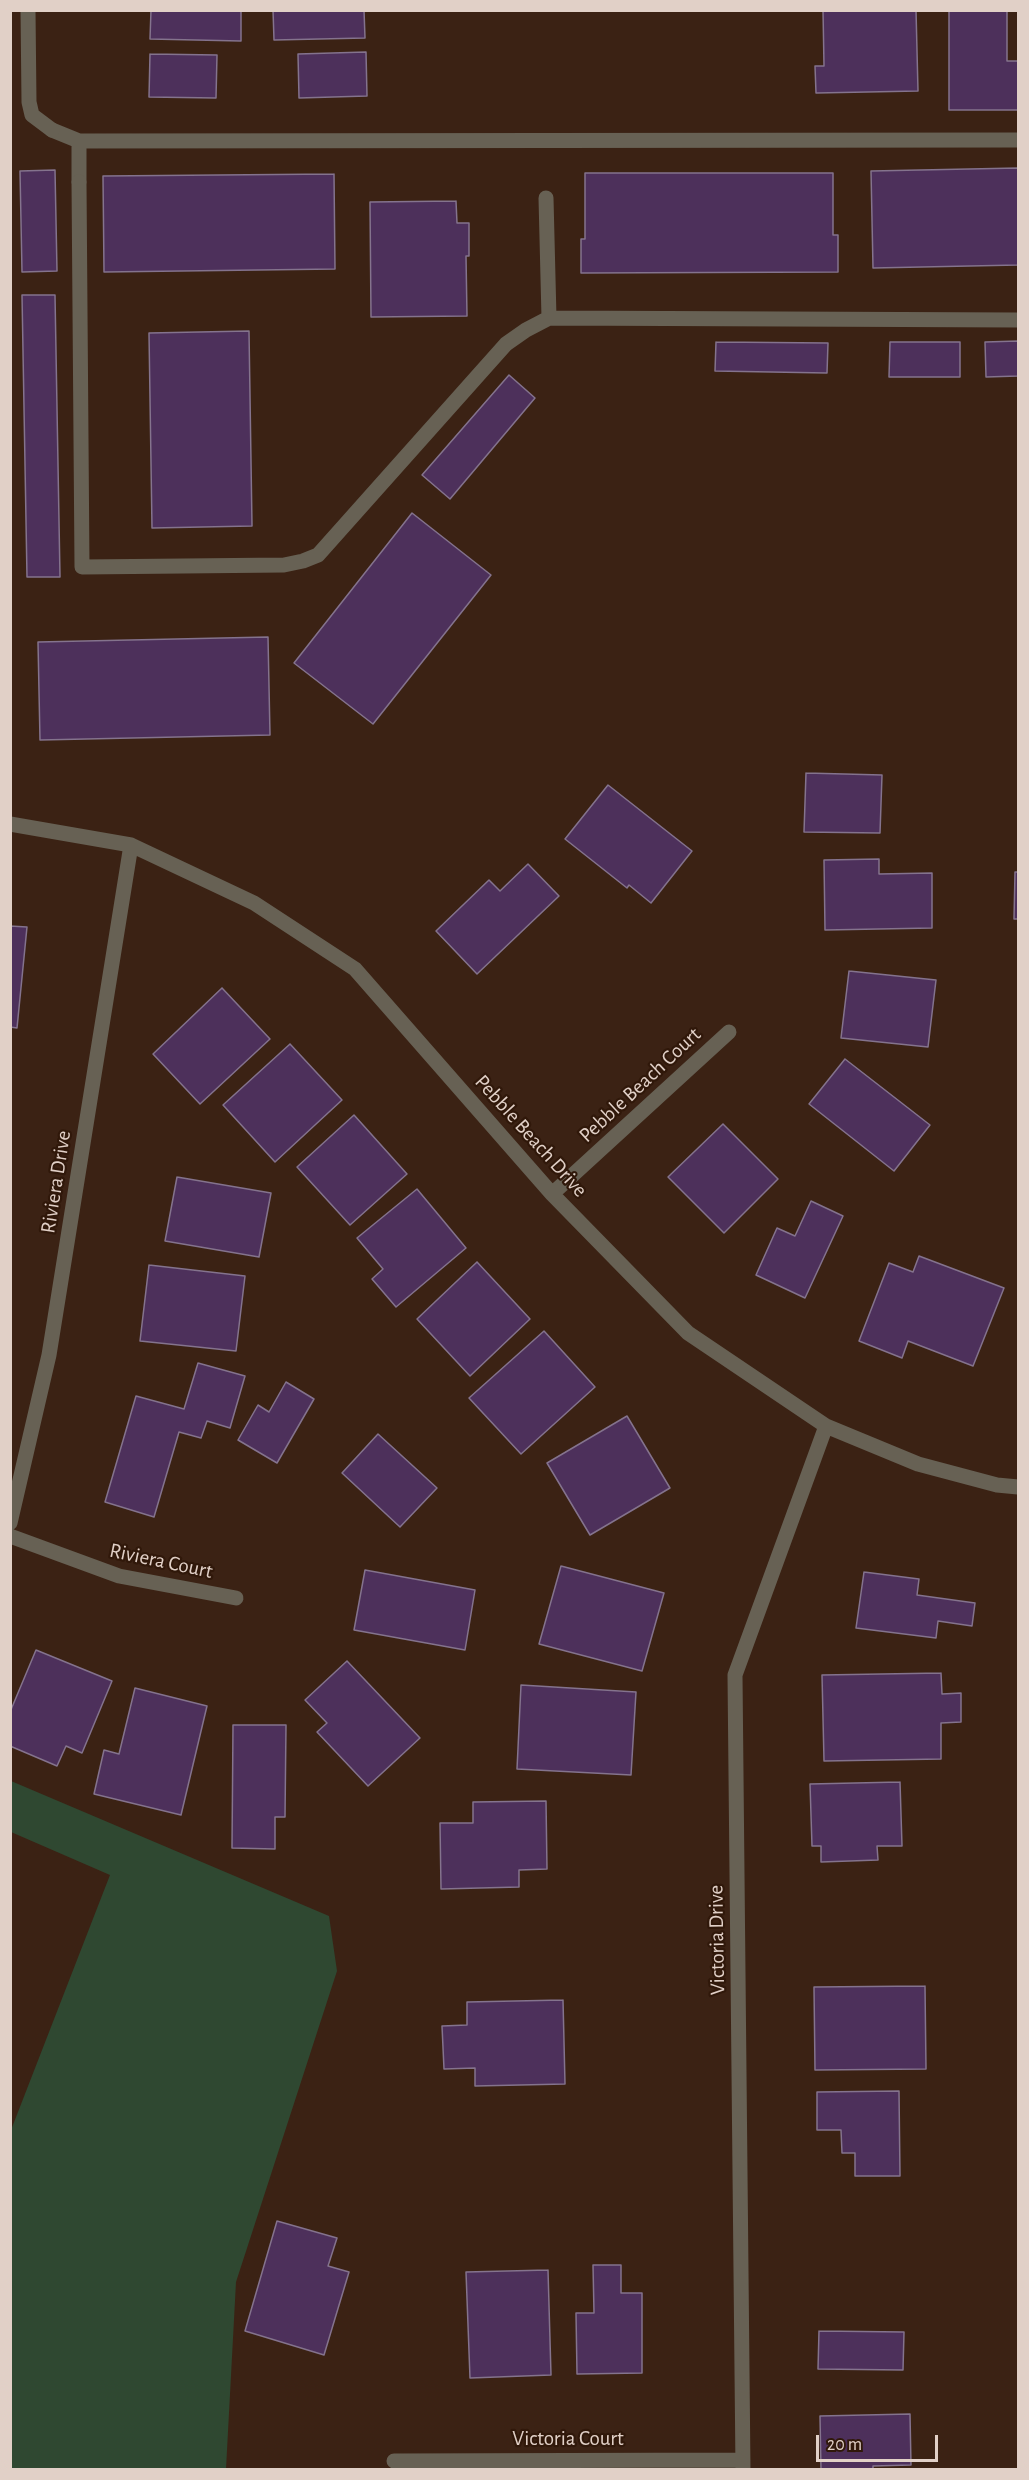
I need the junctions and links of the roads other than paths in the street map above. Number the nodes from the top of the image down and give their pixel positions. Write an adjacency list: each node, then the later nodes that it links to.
1 (28, 10): 3 (street)
2 (1018, 140): 3 (street)
3 (79, 141): 5 (street)
4 (546, 198): 5 (street)
5 (549, 318): 6 (street)
6 (1018, 320)
7 (10, 824): 8 (street, Pebble Beach Drive)
8 (131, 845): 10 (street, Pebble Beach Drive); 13 (street, Riviera Drive)
9 (729, 1032): 10 (street, Pebble Beach Court)
10 (552, 1194): 11 (street, Pebble Beach Drive)
11 (826, 1426): 12 (street, Pebble Beach Drive); 17 (street, Victoria Drive)
12 (1018, 1487)
13 (10, 1523)
14 (10, 1536): 15 (street, Riviera Court)
15 (236, 1598)
16 (394, 2461): 17 (street, Victoria Court)
17 (743, 2464)

